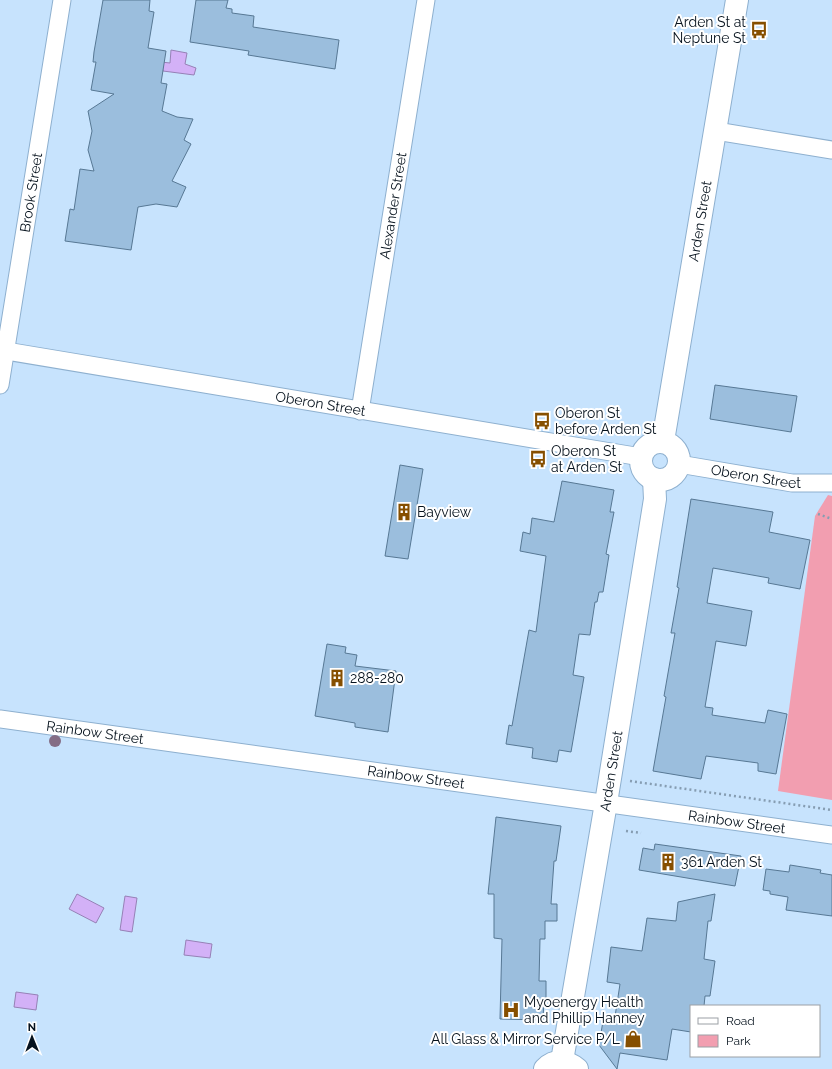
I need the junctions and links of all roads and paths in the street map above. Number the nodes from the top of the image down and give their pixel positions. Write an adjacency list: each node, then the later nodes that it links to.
1 (62, 0): 6 (street, Brook Street)
2 (426, 0): 8 (street, Alexander Street)
3 (737, 0): 4 (main road, Arden Street)
4 (716, 132): 5 (street); 9 (main road, Arden Street)
5 (832, 150)
6 (3, 351): 7 (street, Brook Street); 8 (street, Oberon Street)
7 (0, 384)
8 (360, 411): 10 (street, Oberon Street)
9 (663, 441): 10 (main road); 11 (main road)
10 (641, 457): 12 (main road)
11 (680, 464): 12 (main road); 13 (street, Oberon Street)
12 (654, 479): 18 (main road, Arden Street)
13 (832, 483)
14 (818, 514): 15 (path)
15 (832, 518)
16 (0, 719): 18 (street, Rainbow Street)
17 (627, 780): 19 (path)
18 (606, 803): 22 (street, Rainbow Street); 23 (main road, Arden Street)
19 (832, 810)
20 (626, 831): 21 (path)
21 (641, 833)
22 (832, 835)
23 (561, 1066)

